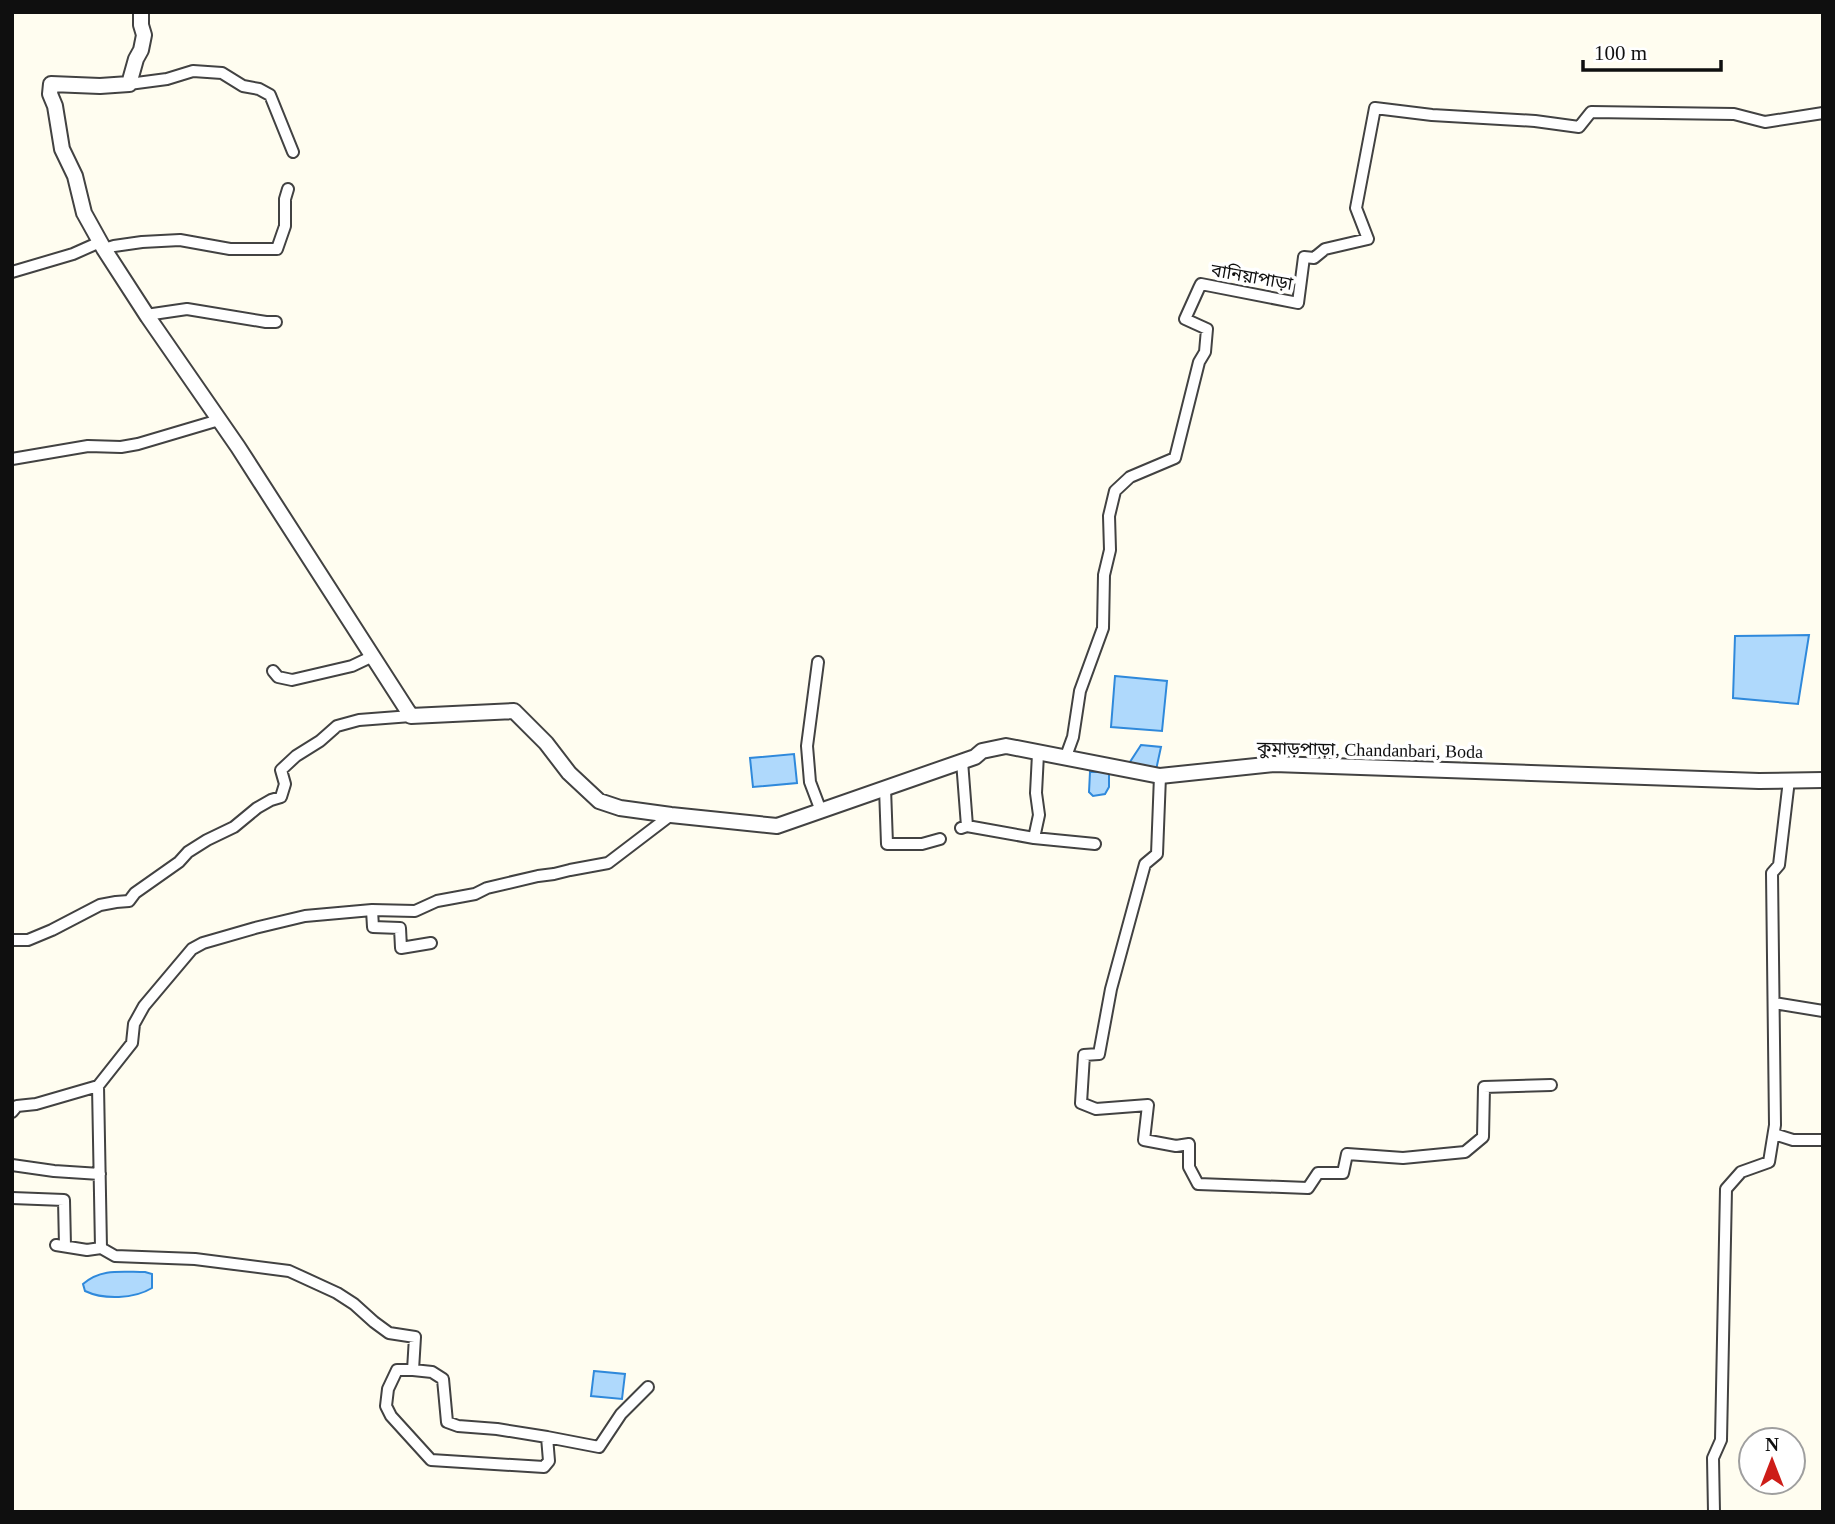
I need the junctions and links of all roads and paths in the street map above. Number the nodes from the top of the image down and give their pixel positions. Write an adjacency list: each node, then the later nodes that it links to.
1 (141, 12): 2 (street)
2 (129, 85): 4 (street); 6 (street)
3 (1823, 113): 17 (street, বানিয়াপাড়া)
4 (293, 152)
5 (288, 189): 6 (street)
6 (102, 245): 7 (street); 8 (street)
7 (12, 272)
8 (146, 315): 9 (street); 10 (street)
9 (276, 322)
10 (219, 420): 11 (street); 12 (street)
11 (12, 459)
12 (373, 656): 14 (street); 15 (street)
13 (818, 662): 23 (street)
14 (272, 671)
15 (411, 716): 24 (street, কুমাড়পাড়া, Chandanbari, Boda); 29 (street)
16 (1038, 754): 17 (street, কুমাড়পাড়া, Chandanbari, Boda); 18 (street, কুমাড়পাড়া, Chandanbari, Boda); 25 (street)
17 (1065, 759): 19 (street, কুমাড়পাড়া, Chandanbari, Boda)
18 (962, 761): 22 (street, কুমাড়পাড়া, Chandanbari, Boda); 25 (street)
19 (1160, 776): 20 (street, কুমাড়পাড়া, Chandanbari, Boda); 33 (street)
20 (1789, 780): 21 (street, কুমাড়পাড়া, Chandanbari, Boda); 31 (street)
21 (1823, 780)
22 (885, 788): 23 (street, কুমাড়পাড়া, Chandanbari, Boda); 26 (street)
23 (821, 811): 24 (street, কুমাড়পাড়া, Chandanbari, Boda)
24 (671, 815): 28 (street)
25 (1034, 838): 27 (street)
26 (940, 839)
27 (1095, 844)
28 (372, 910): 30 (street); 34 (street)
29 (12, 940)
30 (430, 943)
31 (1774, 1003): 32 (street); 36 (street)
32 (1823, 1011)
33 (1551, 1085)
34 (98, 1086): 35 (street); 39 (street)
35 (12, 1112)
36 (1774, 1135): 37 (street); 45 (street)
37 (1823, 1140)
38 (12, 1165): 39 (street)
39 (100, 1174): 41 (street)
40 (12, 1198): 41 (street)
41 (102, 1248): 42 (street)
42 (413, 1370): 44 (street); 44 (street)
43 (648, 1387): 44 (street)
44 (547, 1437)
45 (1714, 1512)

